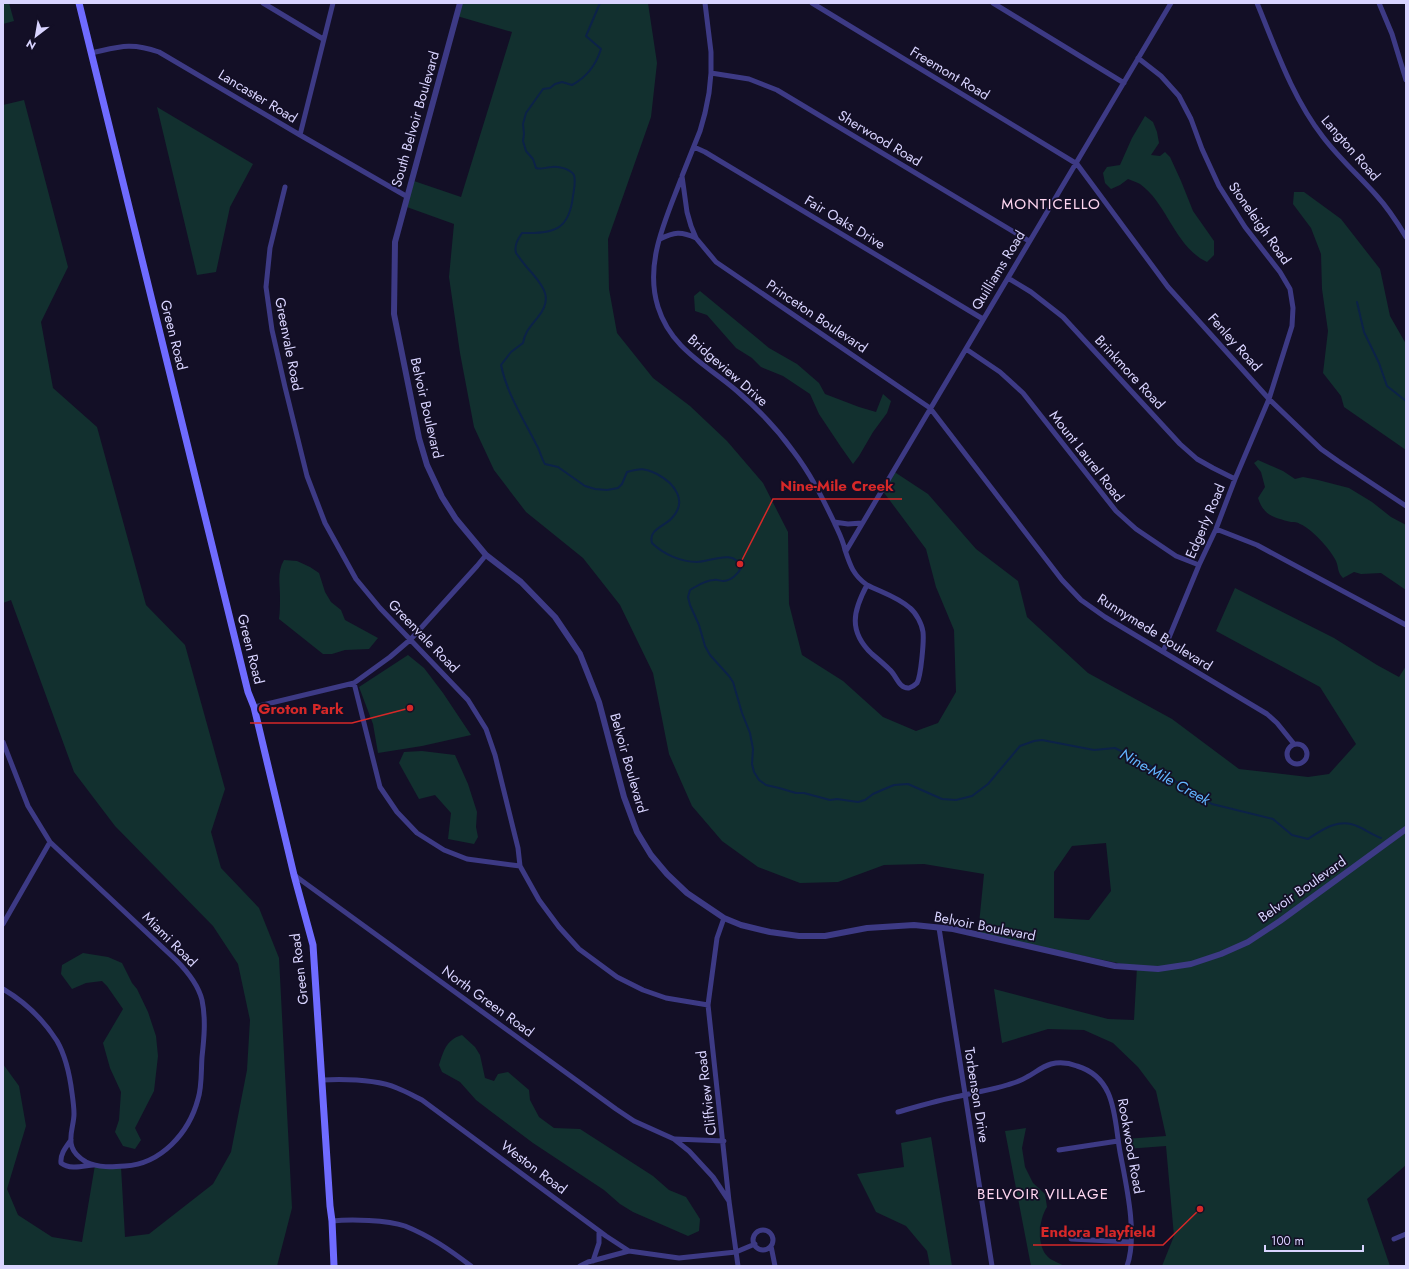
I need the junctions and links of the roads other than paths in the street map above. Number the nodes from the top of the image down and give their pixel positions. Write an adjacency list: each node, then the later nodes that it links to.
1 (79, 3): 12 (main road, Green Road)
2 (263, 3): 11 (street)
3 (333, 3): 11 (street)
4 (460, 3): 22 (street, South Belvoir Boulevard)
5 (705, 3): 14 (street)
6 (812, 3): 19 (street, Freemont Road)
7 (993, 3): 16 (street)
8 (1257, 3): 23 (street, Langton Road)
9 (1379, 3): 15 (street)
10 (1170, 4): 13 (street, Quilliams Road)
11 (323, 39): 17 (street)
12 (90, 53): 17 (street, Lancaster Road); 46 (main road, Green Road)
13 (1138, 58): 16 (street, Quilliams Road); 31 (street, Stoneleigh Road)
14 (711, 73): 18 (street); 26 (street, Sherwood Road)
15 (1406, 80)
16 (1124, 82): 19 (street, Quilliams Road)
17 (300, 135): 22 (street, Lancaster Road)
18 (694, 147): 20 (street); 29 (street, Fair Oaks Drive)
19 (1077, 164): 26 (street, Quilliams Road); 31 (street, Fenley Road)
20 (682, 176): 24 (street, Princeton Boulevard); 25 (street, Bridgeview Drive)
21 (285, 187): 43 (street, Greenvale Road)
22 (406, 196): 27 (street, South Belvoir Boulevard)
23 (1406, 237)
24 (696, 238): 25 (street); 32 (street, Princeton Boulevard)
25 (660, 239): 35 (street, Bridgeview Drive)
26 (1029, 241): 28 (street, Quilliams Road)
27 (395, 242): 39 (street, Belvoir Boulevard)
28 (1008, 278): 29 (street, Quilliams Road); 33 (street, Brinkmore Road)
29 (983, 319): 30 (street, Quilliams Road)
30 (966, 349): 32 (street, Quilliams Road); 40 (street, Mount Laurel Road)
31 (1269, 398): 33 (street, Edgerly Road); 34 (street, Fenley Road)
32 (930, 408): 36 (street, Quilliams Road); 44 (street, Runnymede Boulevard)
33 (1235, 479): 37 (street, Edgerly Road)
34 (1406, 506)
35 (834, 522): 36 (street); 38 (street, Bridgeview Drive)
36 (862, 523): 38 (street, Quilliams Road)
37 (1216, 529): 40 (street, Edgerly Road); 42 (street)
38 (846, 551): 41 (street, Bridgeview Drive)
39 (486, 555): 43 (street); 53 (street, Belvoir Boulevard)
40 (1200, 565): 44 (street, Edgerly Road)
41 (867, 585): 41 (street, Bridgeview Drive)
42 (1406, 625)
43 (411, 639): 45 (street); 51 (street, Greenvale Road)
44 (1163, 652): 48 (street, Runnymede Boulevard)
45 (354, 683): 46 (street); 51 (street)
46 (254, 707): 52 (main road, Green Road)
47 (3, 742): 50 (street, Miami Road)
48 (1294, 744): 48 (street)
49 (1406, 829): 55 (street, Belvoir Boulevard)
50 (50, 842): 54 (street); 66 (street, Miami Road)
51 (520, 866): 57 (street, Greenvale Road)
52 (294, 875): 58 (main road, Green Road); 61 (street, North Green Road)
53 (724, 918): 55 (street, Belvoir Boulevard); 57 (street, Cliffview Road)
54 (3, 924)
55 (939, 928): 59 (street, Torbenson Drive)
56 (3, 989): 62 (street)
57 (708, 1005): 64 (street, Cliffview Road)
58 (322, 1080): 68 (main road, Green Road); 69 (street, Weston Road)
59 (966, 1094): 60 (street, Rookwood Road); 63 (street, Rookwood Road); 84 (street, Torbenson Drive)
60 (898, 1112)
61 (674, 1139): 64 (street, North Green Road); 67 (street, North Green Road)
62 (71, 1140): 66 (street, Miami Road); 66 (street)
63 (1118, 1141): 65 (street); 73 (street, Rookwood Road)
64 (724, 1142): 67 (street, Cliffview Road)
65 (1059, 1150)
66 (94, 1165)
67 (730, 1201): 77 (street, Cliffview Road)
68 (332, 1221): 79 (main road, Green Road); 80 (street)
69 (599, 1231): 76 (street, Weston Road); 78 (street)
70 (1406, 1234): 72 (street)
71 (1071, 1239): 73 (street)
72 (1394, 1239)
73 (1130, 1242): 85 (street, Rookwood Road)
74 (755, 1244): 75 (street); 75 (street); 77 (street, Weston Road)
75 (771, 1246): 83 (street)
76 (629, 1251): 77 (street, Weston Road); 78 (street)
77 (736, 1252): 82 (street, Cliffview Road)
78 (593, 1261): 81 (street)
79 (334, 1266)
80 (471, 1266)
81 (580, 1266)
82 (738, 1266)
83 (775, 1266)
84 (992, 1266)
85 (1127, 1266)

